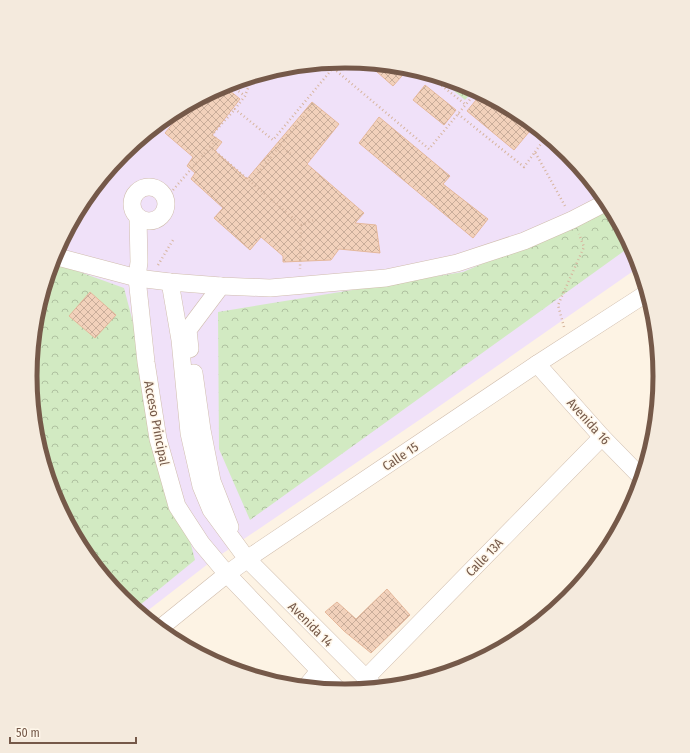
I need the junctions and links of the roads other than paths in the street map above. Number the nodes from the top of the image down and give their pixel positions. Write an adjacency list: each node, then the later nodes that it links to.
1 (601, 205): 6 (street)
2 (138, 217): 4 (street, Acceso Principal)
3 (61, 258): 4 (street)
4 (137, 278): 5 (street); 13 (street, Acceso Principal)
5 (170, 282): 6 (street); 11 (street)
6 (221, 286): 11 (street)
7 (643, 296): 8 (street, Calle 15)
8 (537, 364): 9 (street, Avenida 16); 12 (street, Calle 15)
9 (602, 437): 10 (street, Avenida 16); 17 (street, Calle 13A)
10 (638, 474)
11 (236, 543): 12 (street)
12 (247, 559): 13 (street, Calle 15); 17 (street, Avenida 14)
13 (227, 574): 14 (street, Calle 15); 15 (street, Avenida 14)
14 (164, 625)
15 (319, 671): 16 (street); 18 (street, Avenida 14)
16 (310, 682)
17 (371, 683)
18 (332, 684)

